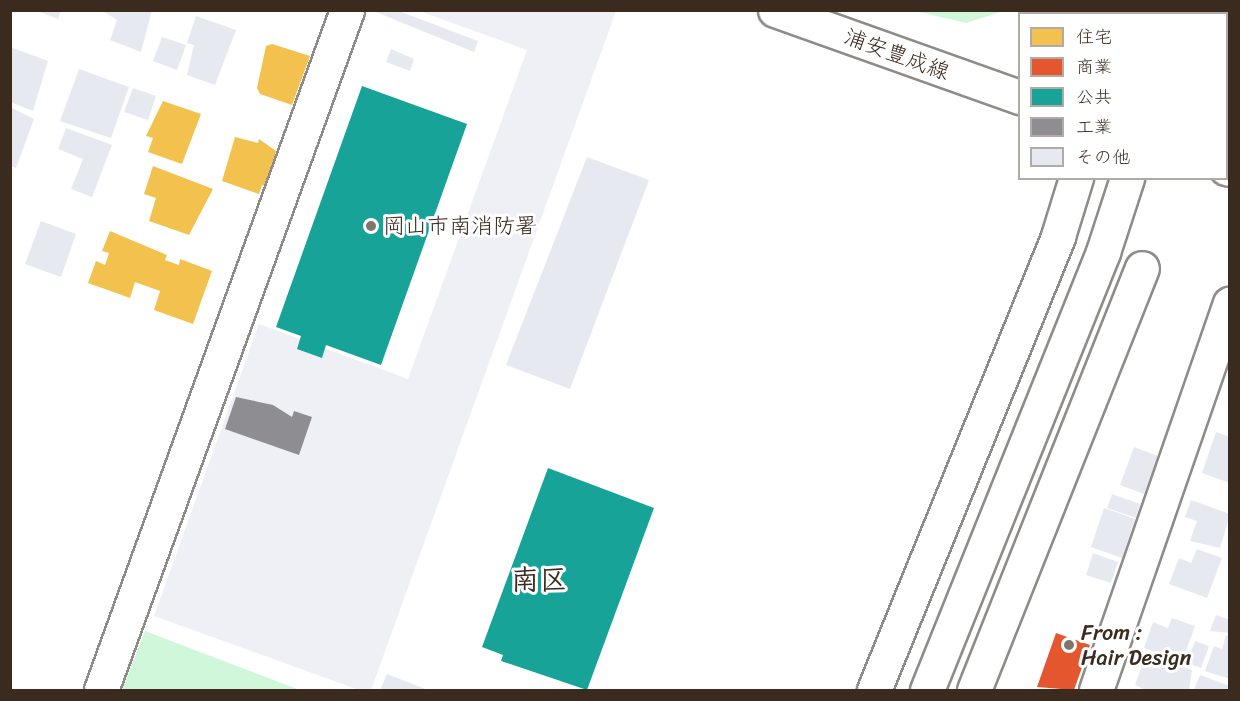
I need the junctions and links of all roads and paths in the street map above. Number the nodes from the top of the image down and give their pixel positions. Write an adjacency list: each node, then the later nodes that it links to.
1 (347, 10): 10 (street)
2 (775, 10): 3 (street, 浦安豊成線)
3 (1018, 96)
4 (1075, 180): 11 (street)
5 (1126, 180): 8 (street)
6 (1142, 268): 9 (street)
7 (1230, 304): 14 (street)
8 (1056, 372): 9 (street); 12 (street)
9 (1094, 386): 13 (street)
10 (101, 690)
11 (874, 690)
12 (927, 690)
13 (974, 690)
14 (1096, 690)

